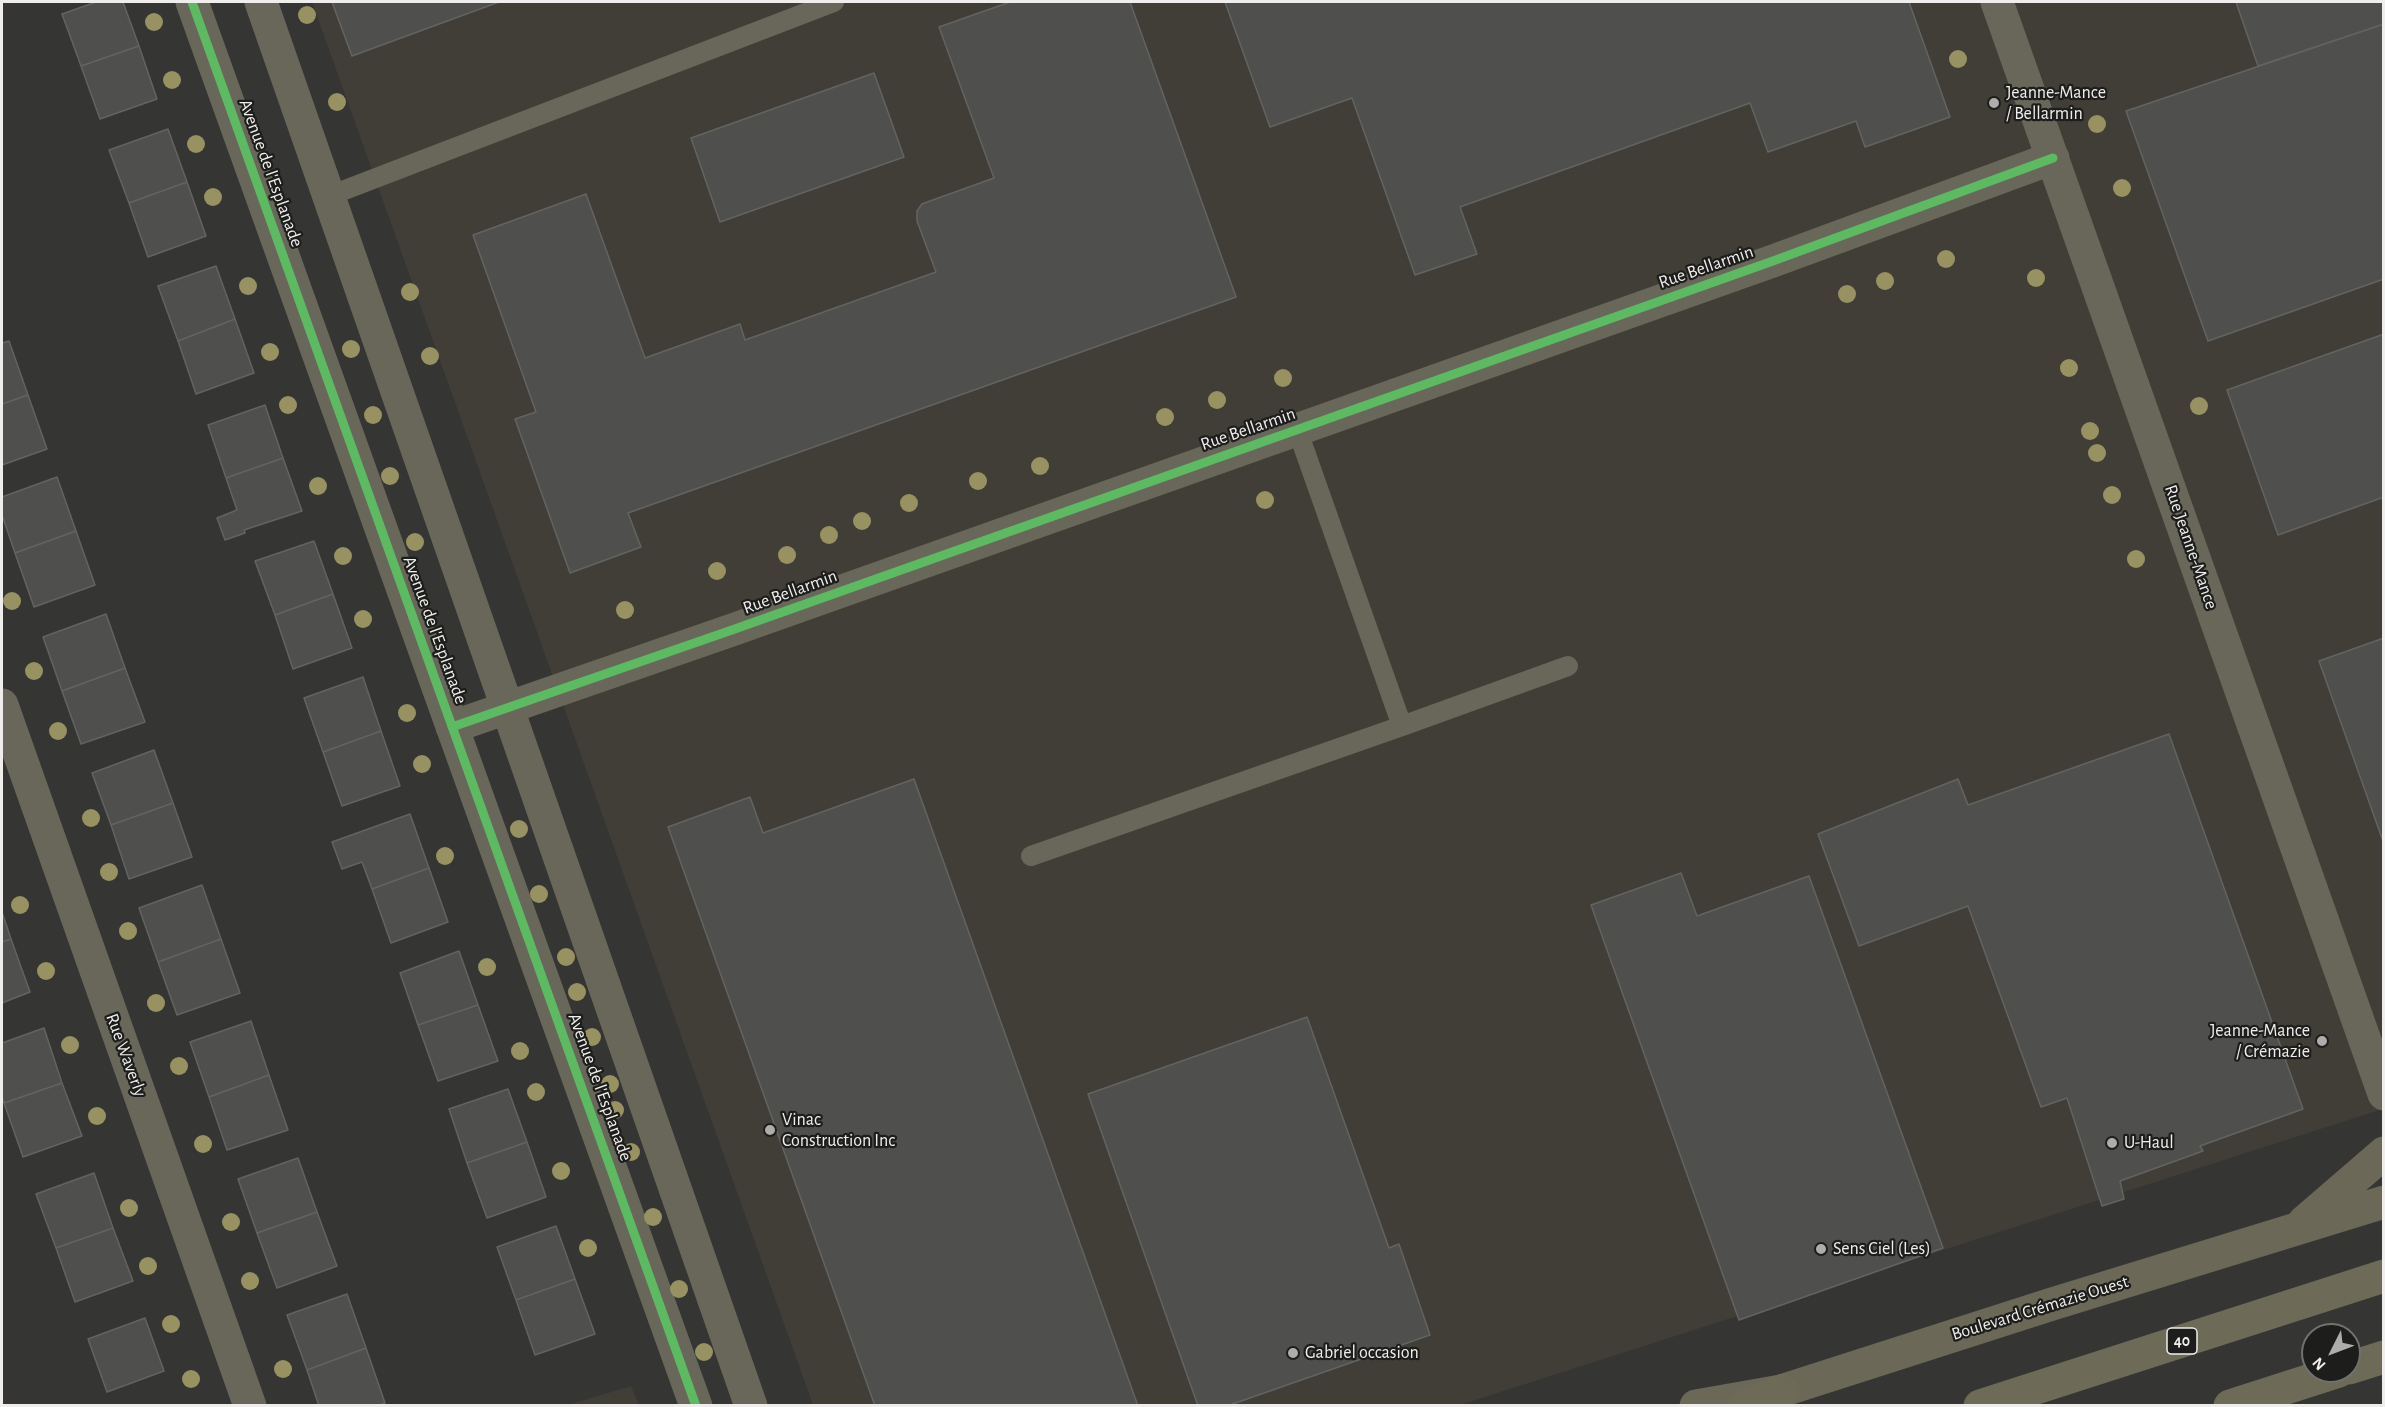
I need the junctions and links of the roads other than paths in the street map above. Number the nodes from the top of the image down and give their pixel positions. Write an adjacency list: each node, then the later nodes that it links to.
1 (192, 2): 12 (street, Avenue de l'Esplanade)
2 (261, 2): 6 (street, Avenue de l'Esplanade)
3 (834, 2): 6 (lane)
4 (1997, 2): 5 (street, Rue Jeanne-Mance)
5 (2053, 158): 7 (street, Rue Bellarmin); 14 (street, Rue Jeanne-Mance)
6 (329, 196): 10 (street, Avenue de l'Esplanade)
7 (1297, 429): 10 (street, Rue Bellarmin); 11 (lane)
8 (1568, 666): 11 (lane)
9 (2, 705): 23 (street, Rue Waverly)
10 (507, 707): 12 (street, Rue Bellarmin); 25 (street, Avenue de l'Esplanade)
11 (1402, 726): 13 (lane)
12 (452, 727): 24 (street, Avenue de l'Esplanade)
13 (1031, 856)
14 (2384, 1094)
15 (2384, 1153): 17 (main road)
16 (2384, 1202): 17 (main road, Boulevard Crémazie Ouest)
17 (2296, 1228): 22 (main road, Boulevard Crémazie Ouest)
18 (2384, 1276): 28 (highway, 40)
19 (2384, 1357): 20 (highway)
20 (2361, 1364)
21 (2302, 1383): 29 (highway)
22 (1781, 1391): 26 (main road, Boulevard Crémazie Ouest); 27 (highway)
23 (250, 1406)
24 (696, 1406)
25 (751, 1406)
26 (1696, 1406)
27 (1744, 1406)
28 (1980, 1406)
29 (2230, 1406)

